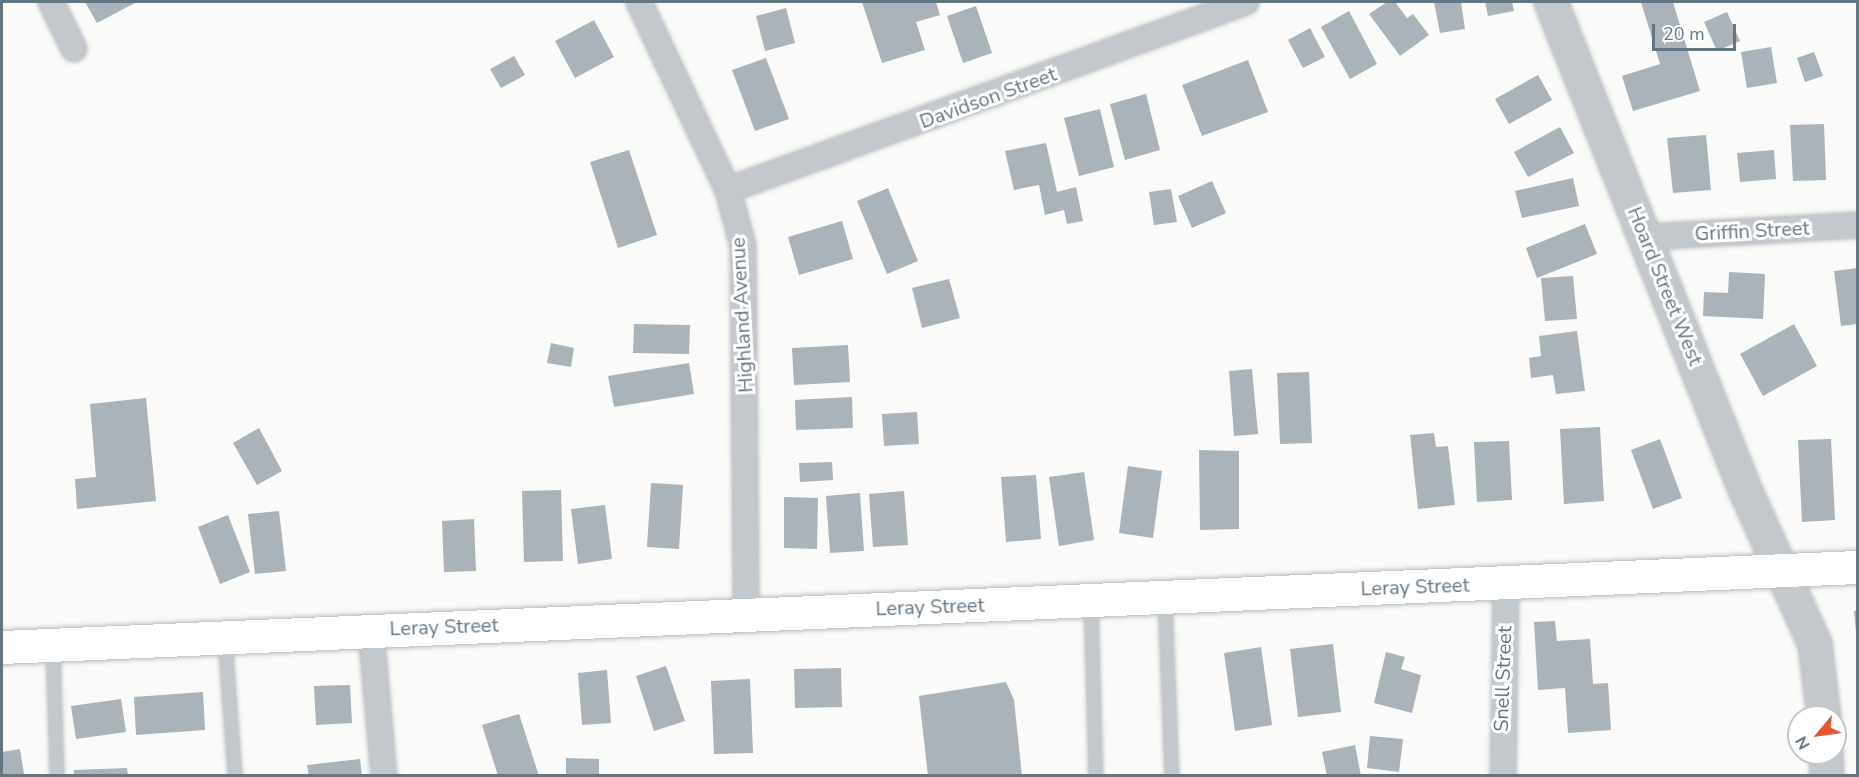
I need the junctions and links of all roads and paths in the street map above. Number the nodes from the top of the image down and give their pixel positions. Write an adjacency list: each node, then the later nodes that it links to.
1 (51, 2): 5 (street)
2 (639, 2): 6 (street, Highland Avenue)
3 (1246, 2): 6 (street, Davidson Street)
4 (1551, 2): 8 (street, Hoard Street West)
5 (74, 49)
6 (728, 190): 14 (street, Highland Avenue)
7 (1857, 225): 8 (street, Griffin Street)
8 (1646, 237): 10 (street, Hoard Street West)
9 (1857, 567): 10 (main road, Leray Street)
10 (1780, 570): 11 (main road, Leray Street); 19 (street, Hoard Street West)
11 (1506, 583): 12 (main road, Leray Street); 25 (street, Snell Street)
12 (1165, 597): 13 (main road, Leray Street); 24 (lane)
13 (1091, 600): 14 (main road, Leray Street); 23 (lane)
14 (746, 615): 15 (main road, Leray Street)
15 (371, 631): 16 (main road, Leray Street); 22 (street)
16 (225, 637): 17 (main road, Leray Street); 21 (lane)
17 (53, 645): 18 (main road, Leray Street); 20 (lane)
18 (2, 647)
19 (1823, 705)
20 (57, 776)
21 (235, 776)
22 (384, 776)
23 (1096, 776)
24 (1172, 776)
25 (1503, 776)

